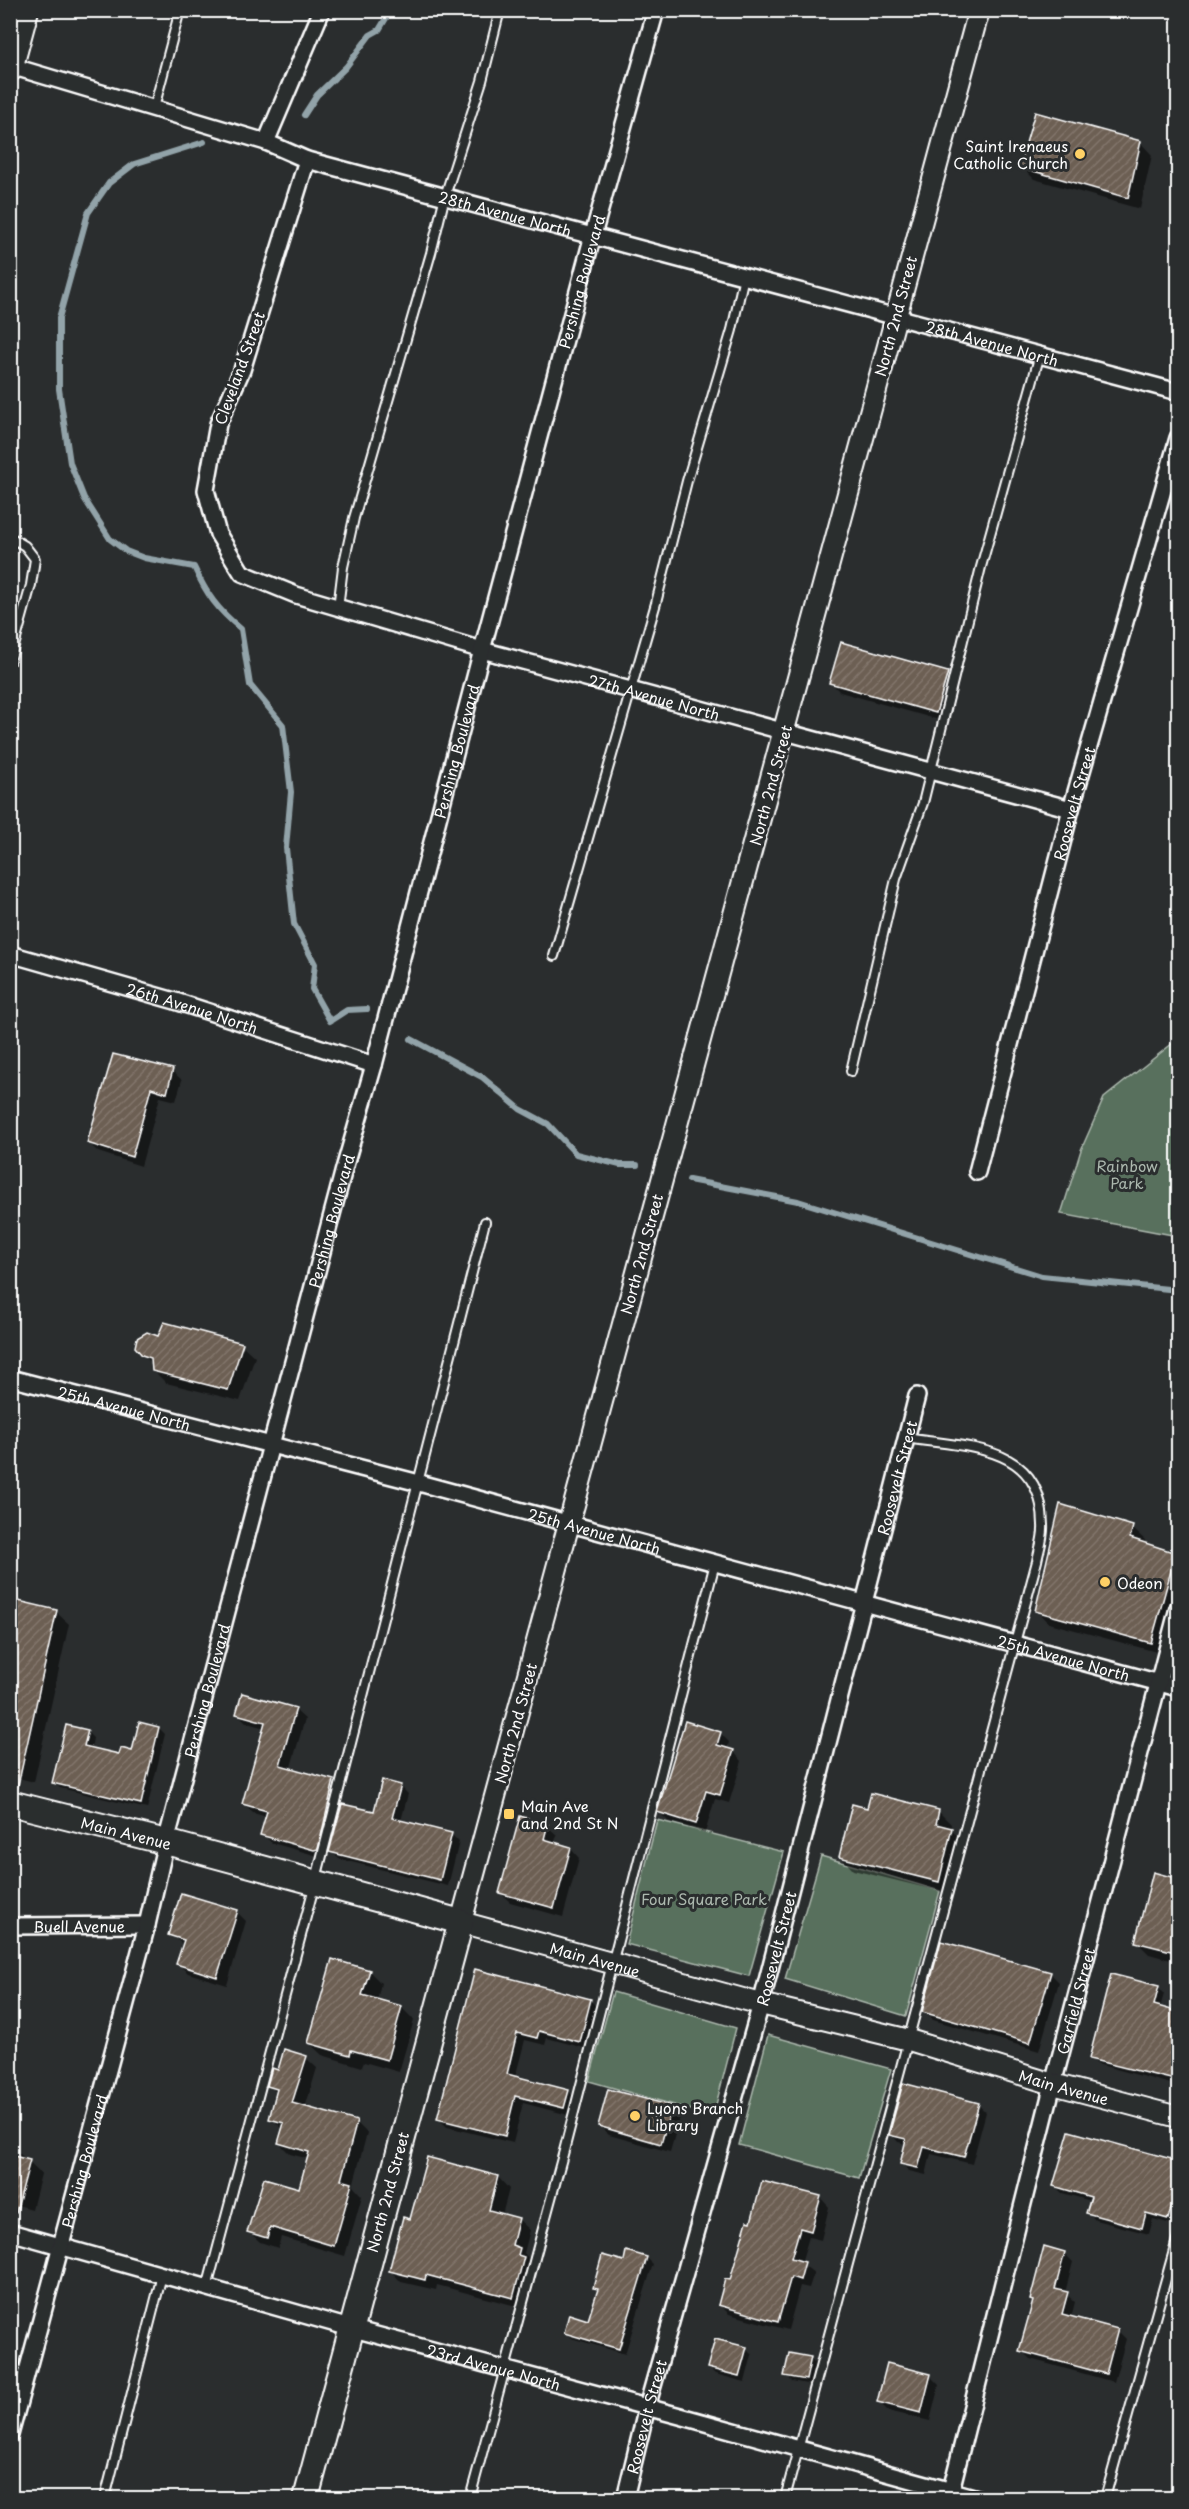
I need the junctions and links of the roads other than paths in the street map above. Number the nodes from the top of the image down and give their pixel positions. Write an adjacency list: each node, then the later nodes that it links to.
1 (26, 10): 7 (main road)
2 (180, 10): 8 (lane)
3 (322, 10): 9 (street)
4 (500, 10): 11 (lane)
5 (656, 10): 12 (street, Pershing Boulevard)
6 (979, 10): 14 (street, North 2nd Street)
7 (11, 68): 8 (street, 28th Avenue North)
8 (154, 108): 9 (street, 28th Avenue North)
9 (266, 142): 10 (street, 28th Avenue North)
10 (307, 160): 11 (street, 28th Avenue North); 19 (street, Cleveland Street)
11 (445, 196): 12 (street, 28th Avenue North); 20 (lane)
12 (594, 235): 13 (street, 28th Avenue North); 21 (street, Pershing Boulevard)
13 (744, 275): 14 (street, 28th Avenue North); 23 (lane)
14 (895, 315): 15 (street, 28th Avenue North); 24 (street, North 2nd Street)
15 (1040, 354): 16 (street, 28th Avenue North); 25 (lane)
16 (1179, 392)
17 (1179, 438): 26 (street, Roosevelt Street)
18 (10, 537): 22 (lane)
19 (242, 573): 20 (street, 27th Avenue North)
20 (339, 608): 21 (street, 27th Avenue North)
21 (482, 650): 23 (street, 27th Avenue North); 29 (street, Pershing Boulevard)
22 (10, 661)
23 (631, 690): 24 (street, 27th Avenue North); 28 (lane)
24 (784, 733): 25 (street, 27th Avenue North); 38 (street, North 2nd Street)
25 (930, 772): 26 (street, 27th Avenue North); 30 (lane)
26 (1071, 809): 31 (street, Roosevelt Street)
27 (10, 954): 29 (street, 26th Avenue North)
28 (554, 956)
29 (374, 1065): 36 (street, Pershing Boulevard)
30 (851, 1071)
31 (977, 1172)
32 (485, 1222): 37 (lane)
33 (10, 1378): 36 (street, 25th Avenue North)
34 (917, 1396): 35 (street, Roosevelt Street)
35 (906, 1438): 40 (street, Roosevelt Street); 42 (lane)
36 (271, 1446): 37 (street, 25th Avenue North); 46 (street, Pershing Boulevard)
37 (419, 1483): 38 (street, 25th Avenue North); 47 (lane)
38 (568, 1523): 39 (street, 25th Avenue North); 48 (street, North 2nd Street)
39 (715, 1563): 40 (street, 25th Avenue North); 51 (lane)
40 (862, 1603): 42 (street, 25th Avenue North); 52 (street, Roosevelt Street)
41 (1179, 1608): 43 (street, Garfield Street)
42 (1014, 1645): 43 (street, 25th Avenue North); 53 (lane)
43 (1157, 1684): 44 (street, 25th Avenue North); 54 (street, Garfield Street)
44 (1179, 1688)
45 (10, 1803): 46 (main road, Main Avenue)
46 (166, 1842): 47 (main road, Main Avenue); 49 (street, Pershing Boulevard)
47 (315, 1883): 48 (main road, Main Avenue); 60 (lane)
48 (461, 1922): 51 (street, Main Avenue); 61 (main road, North 2nd Street)
49 (147, 1925): 50 (street, Buell Avenue); 58 (street, Pershing Boulevard)
50 (10, 1926)
51 (612, 1962): 52 (street, Main Avenue); 62 (lane)
52 (761, 2004): 53 (street, Main Avenue); 63 (street, Roosevelt Street)
53 (909, 2040): 54 (street, Main Avenue); 65 (lane)
54 (1053, 2084): 55 (street, Main Avenue); 66 (street, Garfield Street)
55 (1179, 2117)
56 (10, 2232): 58 (street, 23rd Avenue North)
57 (1179, 2236): 73 (lane)
58 (61, 2246): 59 (street, 23rd Avenue North); 64 (street, Pershing Boulevard)
59 (162, 2275): 60 (street, 23rd Avenue North); 67 (lane)
60 (207, 2288): 61 (street, 23rd Avenue North)
61 (350, 2328): 62 (street, 23rd Avenue North); 68 (main road, North 2nd Street)
62 (504, 2369): 63 (street, 23rd Avenue North); 69 (lane)
63 (647, 2407): 65 (street, 23rd Avenue North); 70 (street, Roosevelt Street)
64 (10, 2435)
65 (800, 2448): 66 (street, 23rd Avenue North); 71 (lane)
66 (950, 2495): 72 (street, 23rd Avenue North)
67 (105, 2499)
68 (306, 2499)
69 (470, 2499)
70 (625, 2499)
71 (785, 2499)
72 (978, 2499)
73 (1105, 2499)

